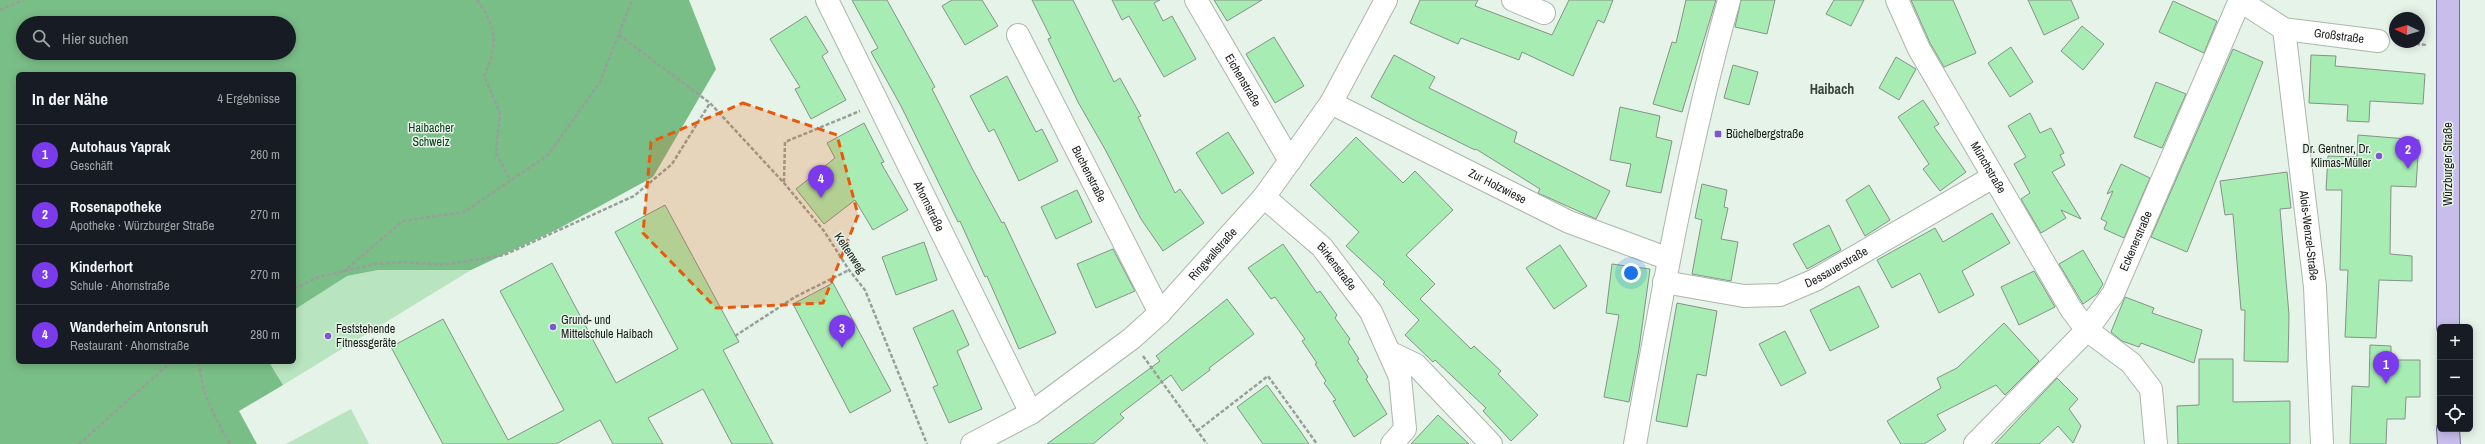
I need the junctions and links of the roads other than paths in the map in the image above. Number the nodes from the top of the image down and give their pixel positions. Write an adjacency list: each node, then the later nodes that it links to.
1 (827, 0): 23 (street, Ahornstraße)
2 (1196, 0): 14 (street, Eichenstraße)
3 (1386, 0): 13 (street, Ringwallstraße)
4 (1513, 0): 9 (street)
5 (1729, 0): 17 (street)
6 (1897, 0): 15 (street, Münchstraße)
7 (2240, 0): 10 (street, Großstraße); 21 (street, Eckenerstraße)
8 (2448, 0): 20 (main road, Würzburger Straße)
9 (1544, 13)
10 (2284, 29): 12 (street, Großstraße); 31 (street, Alois-Wenzel-Straße)
11 (1018, 35): 19 (street, Buchenstraße)
12 (2378, 41)
13 (1331, 103): 14 (street, Ringwallstraße); 17 (street, Zur Holzwiese)
14 (1290, 161): 16 (street, Ringwallstraße)
15 (1993, 177): 18 (street, Dessauerstraße); 21 (street, Münchstraße)
16 (1264, 198): 19 (street, Ringwallstraße); 22 (street, Birkenstraße)
17 (1668, 259): 18 (street)
18 (1664, 282): 28 (street)
19 (1160, 313): 23 (street, Ringwallstraße)
20 (2448, 324)
21 (2087, 330): 29 (street, Eckenerstraße); 30 (street, Münchstraße)
22 (1389, 352): 26 (street, Birkenstraße); 27 (street)
23 (1031, 413): 25 (street, Ringwallstraße)
24 (2448, 432): 32 (main road)
25 (972, 444)
26 (1392, 444)
27 (1491, 444)
28 (1635, 444)
29 (1975, 444)
30 (2156, 444)
31 (2322, 444)
32 (2448, 444)

